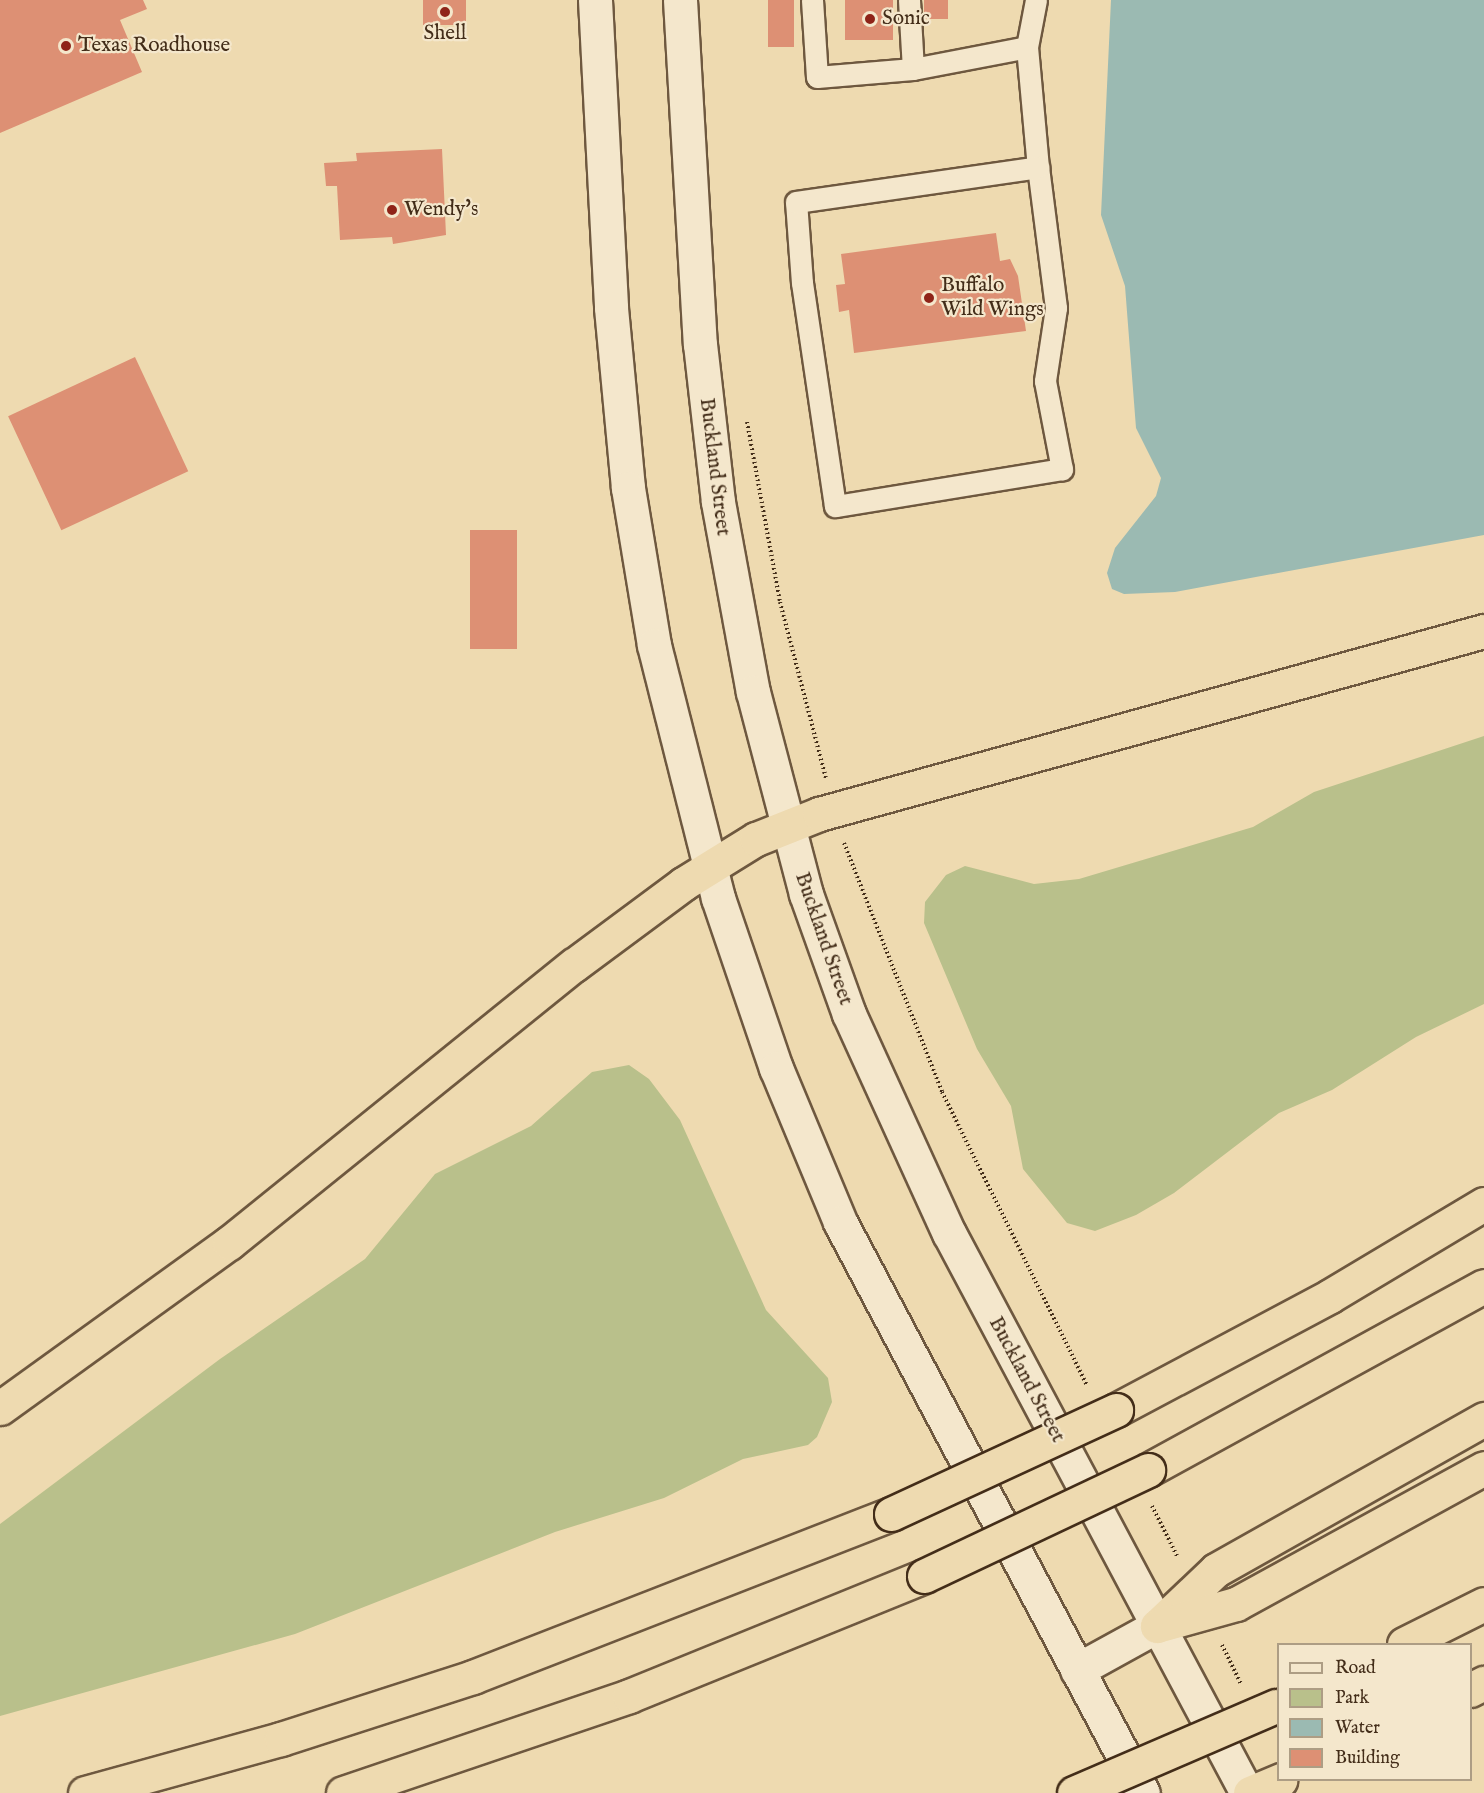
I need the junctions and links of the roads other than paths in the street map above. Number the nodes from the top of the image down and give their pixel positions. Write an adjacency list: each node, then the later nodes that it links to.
1 (595, 0): 11 (main road)
2 (680, 0): 10 (main road, Buckland Street)
3 (909, 0): 7 (lane)
4 (1036, 0): 6 (lane)
5 (818, 3): 7 (lane)
6 (1027, 46): 7 (lane); 8 (lane)
7 (913, 69)
8 (1038, 167): 8 (lane)
9 (1484, 631): 10 (highway)
10 (786, 825): 11 (highway); 18 (main road, Buckland Street)
11 (709, 867): 14 (highway); 20 (main road)
12 (1484, 1204): 23 (highway, bridge)
13 (1484, 1286): 24 (highway, bridge)
14 (0, 1408)
15 (1484, 1419): 18 (highway)
16 (1484, 1468): 18 (highway)
17 (1484, 1604): 19 (highway)
18 (1157, 1626): 20 (main road); 27 (main road, Buckland Street)
19 (1406, 1643)
20 (1077, 1670): 26 (main road)
21 (1277, 1706): 25 (highway, bridge)
22 (1277, 1780): 27 (highway)
23 (85, 1793)
24 (343, 1793)
25 (1074, 1793)
26 (1143, 1793)
27 (1248, 1793)

